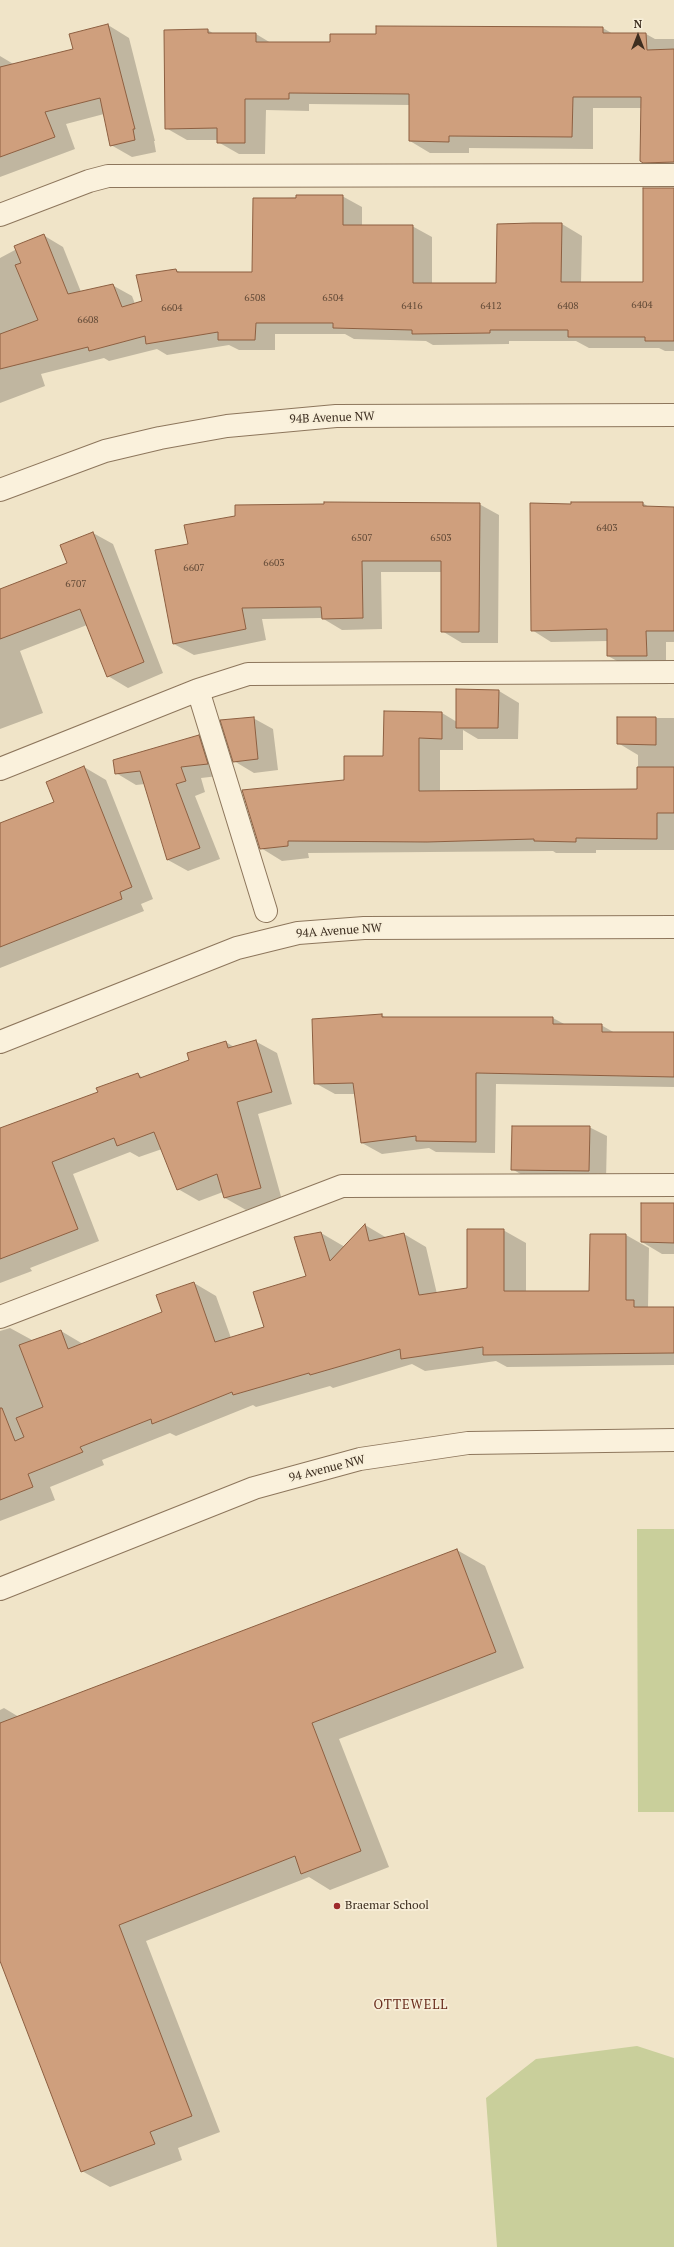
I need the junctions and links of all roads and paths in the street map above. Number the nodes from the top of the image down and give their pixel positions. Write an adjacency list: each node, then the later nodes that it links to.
1 (674, 175): 2 (street)
2 (0, 215)
3 (674, 415): 4 (street, 94B Avenue NW)
4 (0, 490)
5 (674, 672): 6 (street)
6 (198, 690): 7 (street); 8 (street)
7 (0, 769)
8 (266, 911)
9 (674, 927): 10 (street, 94A Avenue NW)
10 (0, 1042)
11 (674, 1185): 12 (street)
12 (0, 1317)
13 (674, 1440): 14 (street, 94 Avenue NW)
14 (0, 1589)

